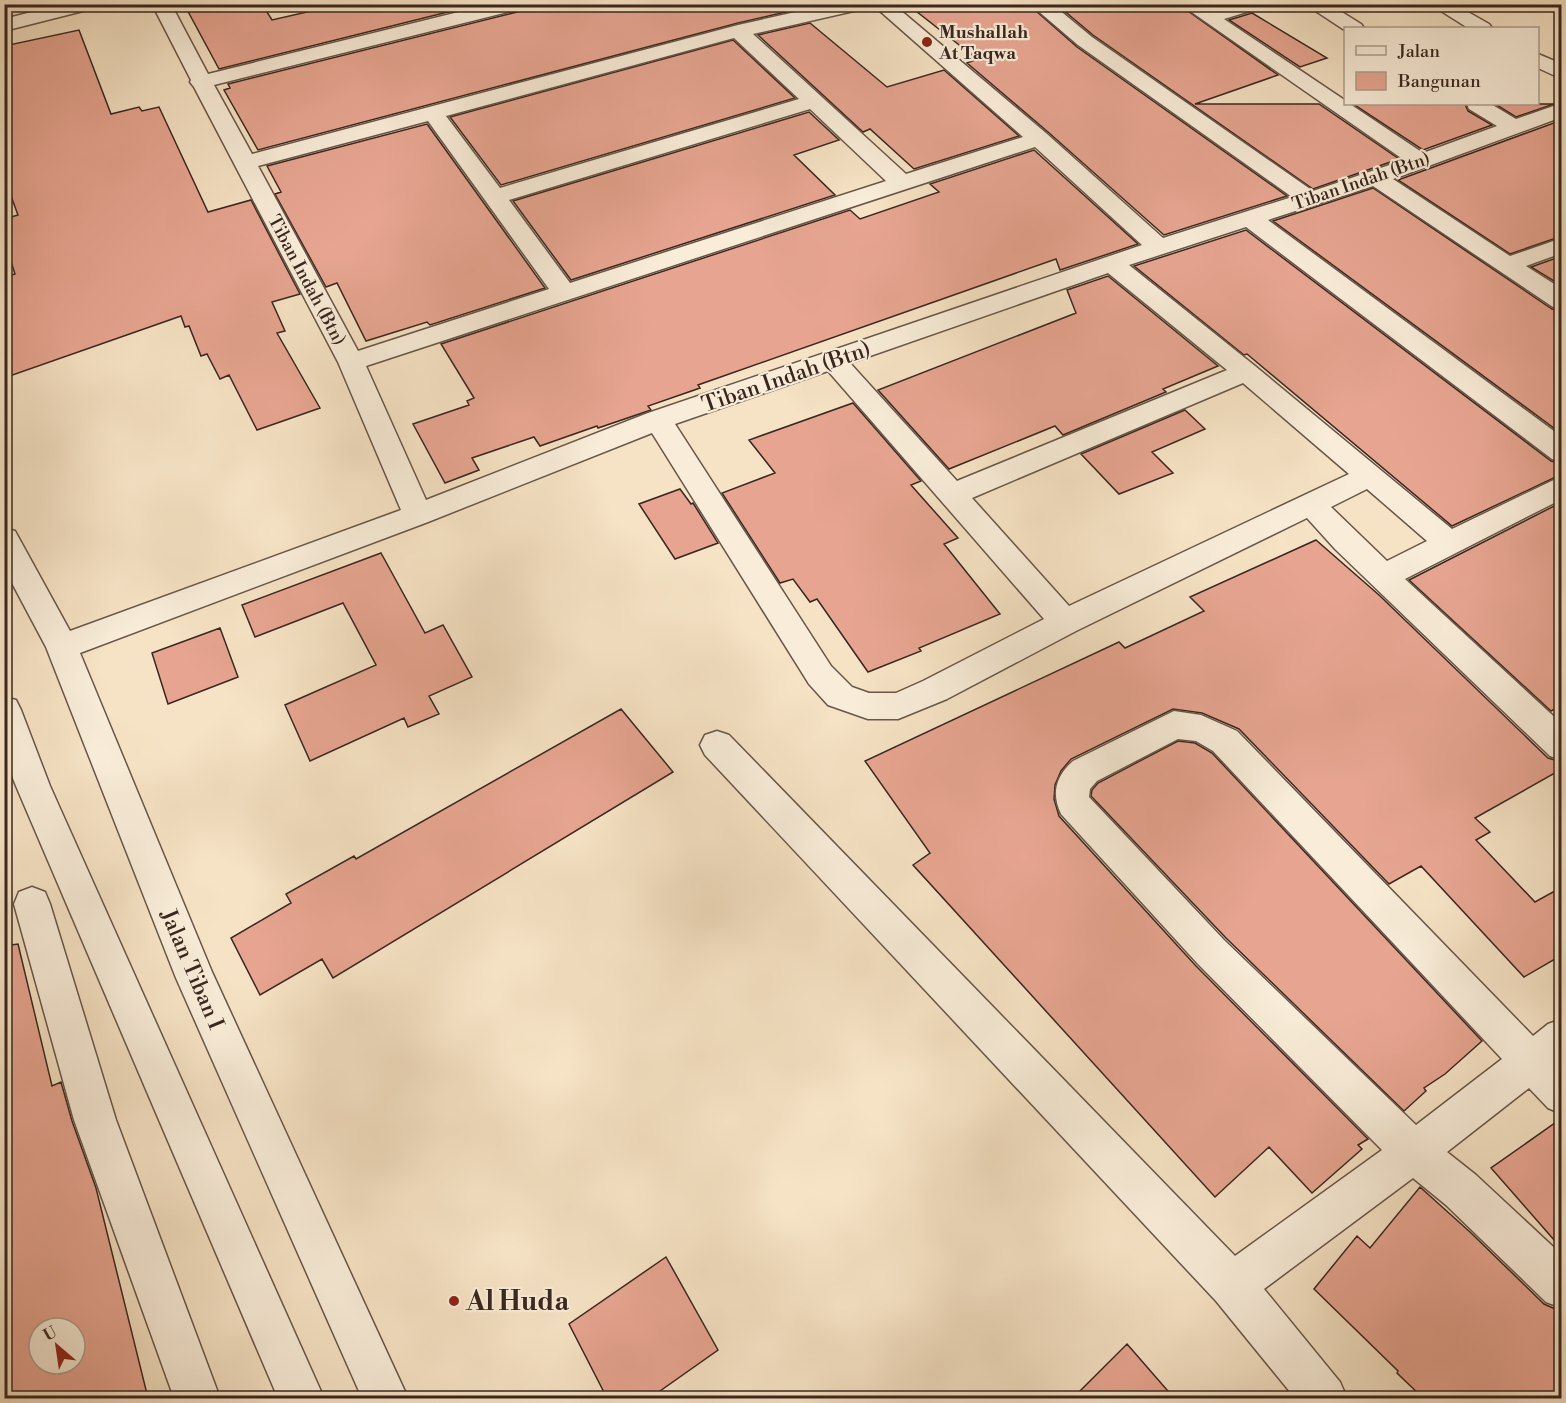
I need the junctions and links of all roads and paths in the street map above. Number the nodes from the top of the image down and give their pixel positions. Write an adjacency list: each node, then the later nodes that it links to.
1 (88, 4): 12 (street)
2 (161, 4): 18 (street, Tiban Indah (Btn))
3 (517, 4): 18 (street)
4 (860, 4): 15 (street)
5 (881, 4): 24 (street)
6 (1039, 4): 30 (street)
7 (1189, 4): 11 (street)
8 (1253, 4): 11 (street)
9 (1314, 4): 13 (street)
10 (1439, 4): 14 (street)
11 (1209, 17): 25 (street)
12 (4, 25)
13 (1352, 27)
14 (1480, 27)
15 (738, 31): 19 (street); 22 (street)
16 (1539, 61): 17 (street)
17 (1562, 73)
18 (200, 82): 26 (street, Tiban Indah (Btn))
19 (812, 102): 28 (street); 29 (street)
20 (1478, 105): 23 (street)
21 (1562, 109): 23 (street, Tiban Indah (Btn))
22 (433, 113): 26 (street); 29 (street)
23 (1513, 126): 25 (street, Tiban Indah (Btn))
24 (1039, 139): 28 (street); 33 (street)
25 (1420, 161): 27 (street, Tiban Indah (Btn))
26 (244, 163): 39 (street, Tiban Indah (Btn))
27 (1376, 178): 30 (street, Tiban Indah (Btn)); 35 (street)
28 (900, 182): 36 (street)
29 (495, 197): 36 (street)
30 (1308, 198): 31 (street, Tiban Indah (Btn))
31 (1251, 219): 33 (street, Tiban Indah (Btn)); 42 (street)
32 (1562, 245): 35 (street)
33 (1159, 247): 34 (street, Tiban Indah (Btn))
34 (1112, 263): 38 (street, Tiban Indah (Btn)); 40 (street)
35 (1508, 266): 37 (street)
36 (564, 292): 39 (street)
37 (1562, 301)
38 (832, 359): 41 (street, Tiban Indah (Btn)); 45 (street)
39 (351, 362): 47 (street, Tiban Indah (Btn))
40 (1246, 372): 43 (street); 45 (street)
41 (658, 420): 47 (street, Tiban Indah (Btn)); 51 (street)
42 (1562, 452)
43 (1369, 476): 46 (street); 49 (street)
44 (1562, 486): 49 (street)
45 (953, 494): 51 (street)
46 (1310, 503): 50 (street); 51 (street)
47 (418, 515): 52 (street, Tiban Indah (Btn))
48 (4, 538): 52 (street, Jalan Tiban I)
49 (1448, 542): 50 (street)
50 (1384, 576): 55 (street)
51 (1065, 622)
52 (62, 647): 65 (street, Jalan Tiban I)
53 (4, 710): 56 (street)
54 (717, 745): 61 (street)
55 (1561, 745)
56 (19, 788): 64 (street)
57 (32, 904): 63 (street)
58 (1546, 1050): 59 (street); 60 (street); 60 (street)
59 (1562, 1094)
60 (1414, 1152): 61 (street); 62 (street)
61 (1232, 1285): 66 (street)
62 (1562, 1286)
63 (197, 1398)
64 (301, 1398)
65 (385, 1398)
66 (1324, 1398)

